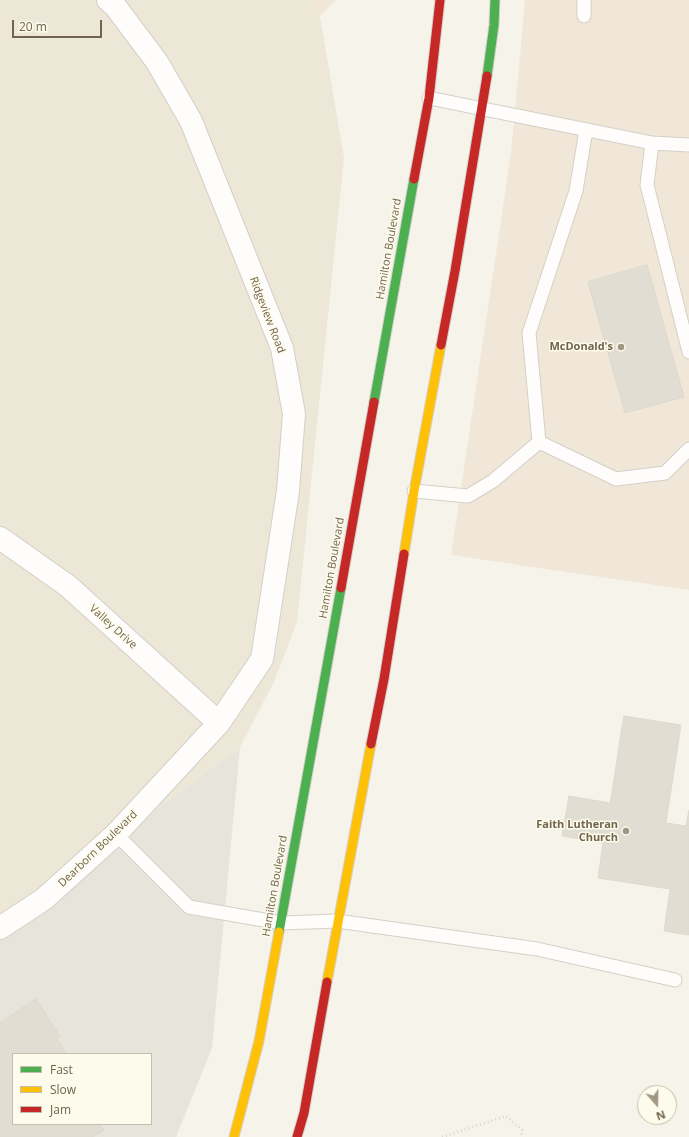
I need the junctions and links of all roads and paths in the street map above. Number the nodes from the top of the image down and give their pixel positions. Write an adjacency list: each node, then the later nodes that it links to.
1 (108, 0): 16 (street, Ridgeview Road)
2 (440, 0): 6 (main road, Hamilton Boulevard)
3 (495, 0): 7 (main road)
4 (584, 0): 5 (lane)
5 (584, 16)
6 (429, 98): 7 (lane); 19 (main road, Hamilton Boulevard)
7 (482, 110): 8 (lane); 14 (main road)
8 (586, 130): 9 (lane); 12 (lane)
9 (652, 143): 10 (lane); 11 (lane)
10 (689, 145)
11 (689, 352)
12 (539, 442): 13 (lane); 14 (lane)
13 (689, 449)
14 (414, 491): 18 (main road)
15 (0, 538): 16 (street, Valley Drive)
16 (219, 723): 17 (street, Dearborn Boulevard)
17 (116, 834): 19 (lane); 20 (street, Dearborn Boulevard)
18 (337, 921): 19 (lane); 21 (lane); 23 (main road)
19 (280, 923): 22 (main road, Hamilton Boulevard)
20 (0, 928)
21 (675, 980)
22 (234, 1137)
23 (297, 1137)
24 (442, 1137): 25 (path)
25 (521, 1137)

